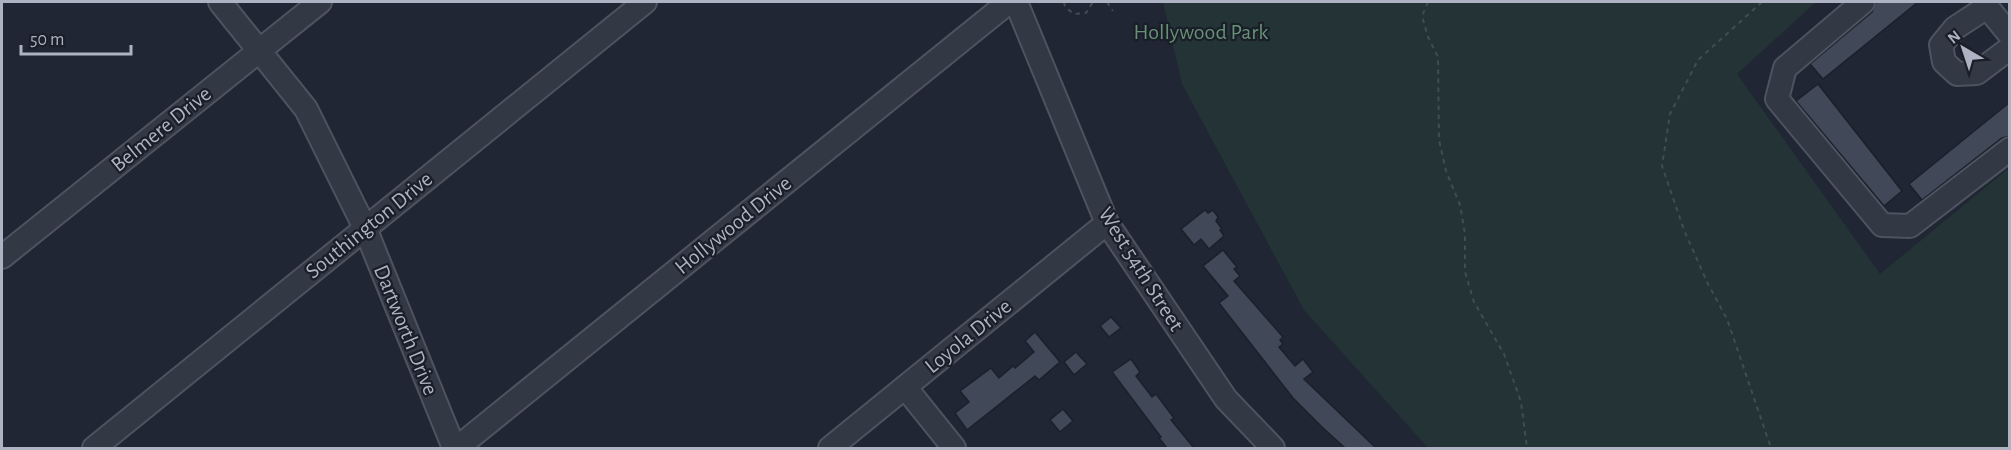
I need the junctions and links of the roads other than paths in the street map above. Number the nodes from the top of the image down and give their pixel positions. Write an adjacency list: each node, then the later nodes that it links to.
1 (220, 2): 9 (street, Dartworth Drive)
2 (320, 2): 9 (street, Belmere Drive)
3 (645, 2): 12 (street, Southington Drive)
4 (1009, 2): 16 (street, Hollywood Drive)
5 (1016, 2): 11 (street, West 54th Street)
6 (1863, 2): 10 (street)
7 (1998, 16): 8 (street)
8 (2010, 48)
9 (259, 51): 12 (street, Dartworth Drive); 13 (street, Belmere Drive)
10 (2010, 148)
11 (1107, 224): 14 (street, Loyola Drive); 19 (street, West 54th Street)
12 (365, 228): 15 (street, Southington Drive); 16 (street, Dartworth Drive)
13 (2, 256)
14 (905, 387): 17 (street, Loyola Drive); 18 (street)
15 (94, 448)
16 (455, 448)
17 (830, 448)
18 (954, 448)
19 (1273, 448)

